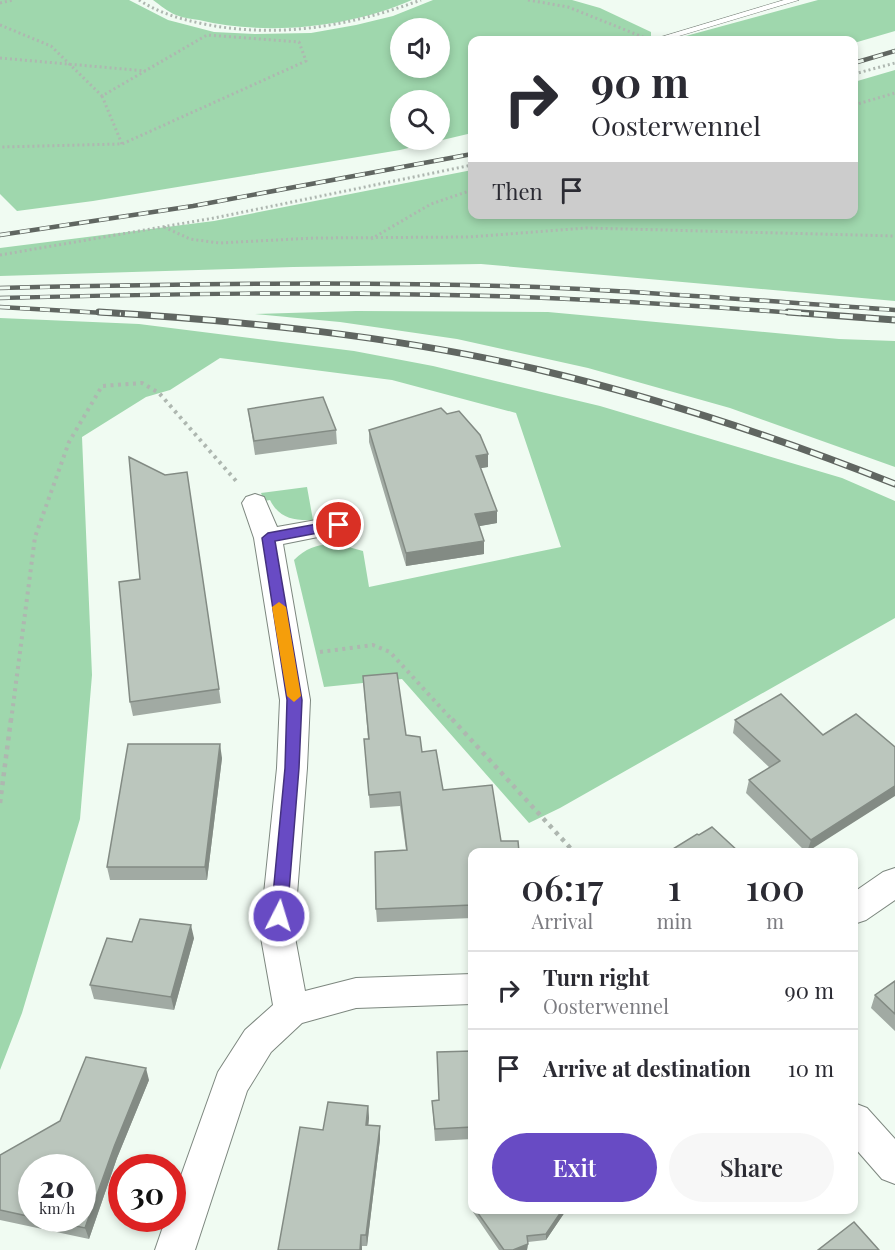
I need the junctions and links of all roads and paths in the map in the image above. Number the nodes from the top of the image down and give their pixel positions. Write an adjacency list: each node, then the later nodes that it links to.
1 (13, 0): 6 (path)
2 (139, 0): 8 (path)
3 (421, 0): 8 (path)
4 (528, 0): 10 (path)
5 (794, 0): 11 (lane)
6 (0, 3)
7 (0, 25): 13 (path)
8 (216, 28): 9 (path)
9 (207, 35): 15 (path); 20 (path)
10 (640, 36)
11 (669, 36)
12 (0, 58): 13 (path)
13 (68, 63): 15 (path); 18 (path)
14 (895, 63): 16 (path)
15 (146, 71): 18 (path)
16 (858, 73)
17 (895, 93): 19 (path)
18 (102, 96): 20 (path)
19 (858, 104)
20 (122, 144): 21 (path)
21 (0, 147)
22 (468, 166): 24 (path)
23 (468, 191): 26 (path)
24 (164, 227): 26 (path); 27 (path)
25 (895, 236): 26 (path)
26 (371, 239)
27 (0, 255)
28 (255, 503): 30 (street); 32 (path)
29 (339, 525): 30 (street)
30 (268, 538): 37 (street)
31 (313, 653): 33 (path)
32 (0, 803)
33 (570, 848)
34 (895, 882): 35 (street)
35 (858, 907)
36 (468, 989): 37 (street)
37 (291, 1010): 40 (street)
38 (858, 1124): 39 (street)
39 (895, 1166)
40 (175, 1250)

